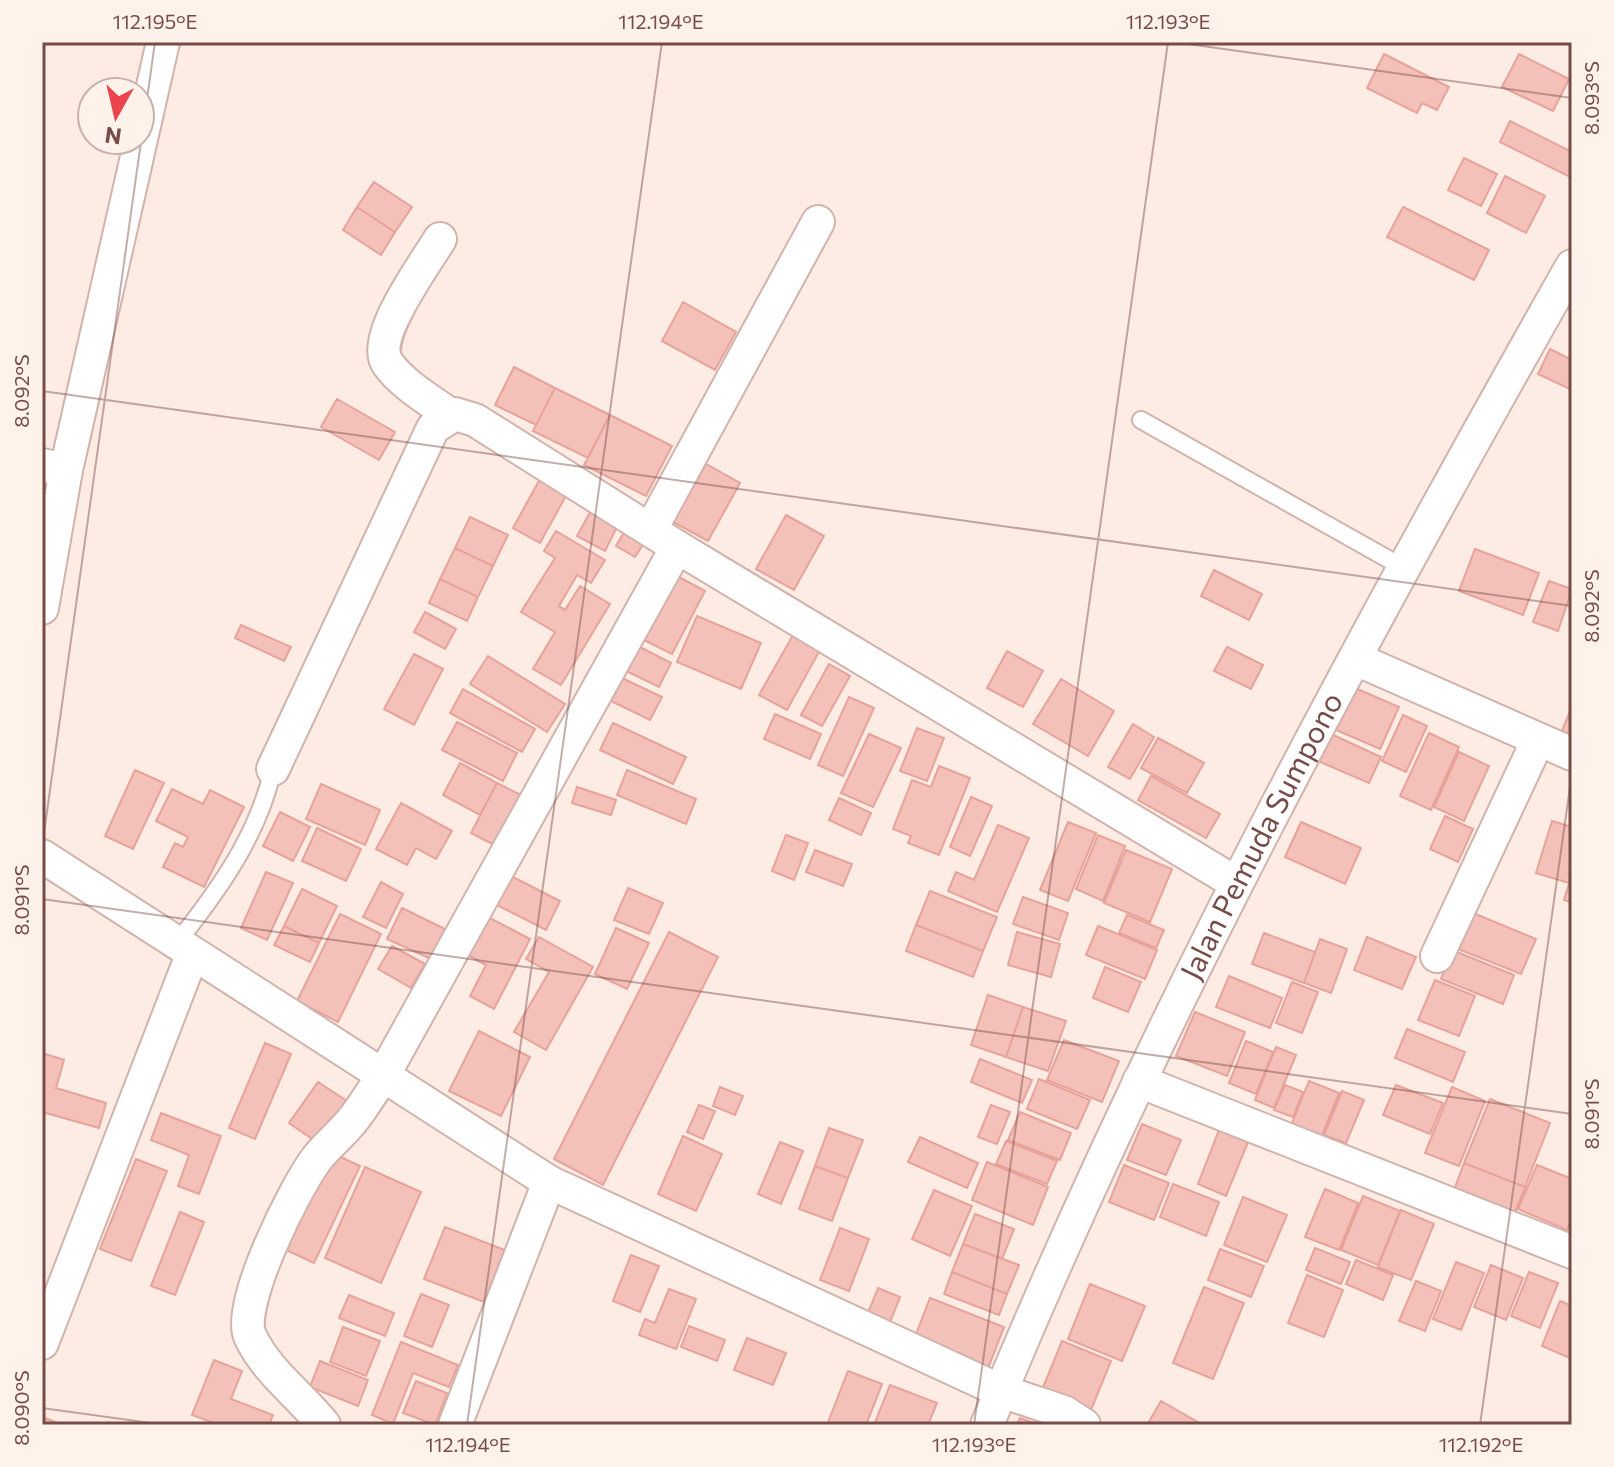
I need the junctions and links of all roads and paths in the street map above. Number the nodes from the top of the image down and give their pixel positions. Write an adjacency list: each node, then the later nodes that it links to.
1 (163, 42): 7 (street)
2 (818, 222): 8 (street)
3 (440, 239): 5 (street)
4 (1572, 266): 9 (street, Jalan Pemuda Sumpono)
5 (450, 415): 8 (street); 14 (street)
6 (1141, 420): 9 (lane)
7 (54, 467): 10 (street)
8 (664, 538): 16 (street); 19 (street)
9 (1390, 560): 11 (street, Jalan Pemuda Sumpono)
10 (42, 608)
11 (1356, 659): 12 (street); 16 (street, Jalan Pemuda Sumpono)
12 (1538, 740): 13 (street); 18 (street)
13 (1572, 754)
14 (273, 769): 17 (lane)
15 (42, 856): 17 (street)
16 (1236, 883): 20 (street, Jalan Pemuda Sumpono)
17 (184, 949): 19 (street); 23 (street)
18 (1437, 956)
19 (383, 1076): 21 (street); 25 (street)
20 (1139, 1081): 22 (street); 24 (street, Jalan Pemuda Sumpono)
21 (549, 1182): 24 (street); 26 (street)
22 (1572, 1252)
23 (42, 1343)
24 (1001, 1391): 27 (street, Jalan Pemuda Sumpono); 28 (street)
25 (324, 1425)
26 (455, 1425)
27 (987, 1425)
28 (1084, 1425)

